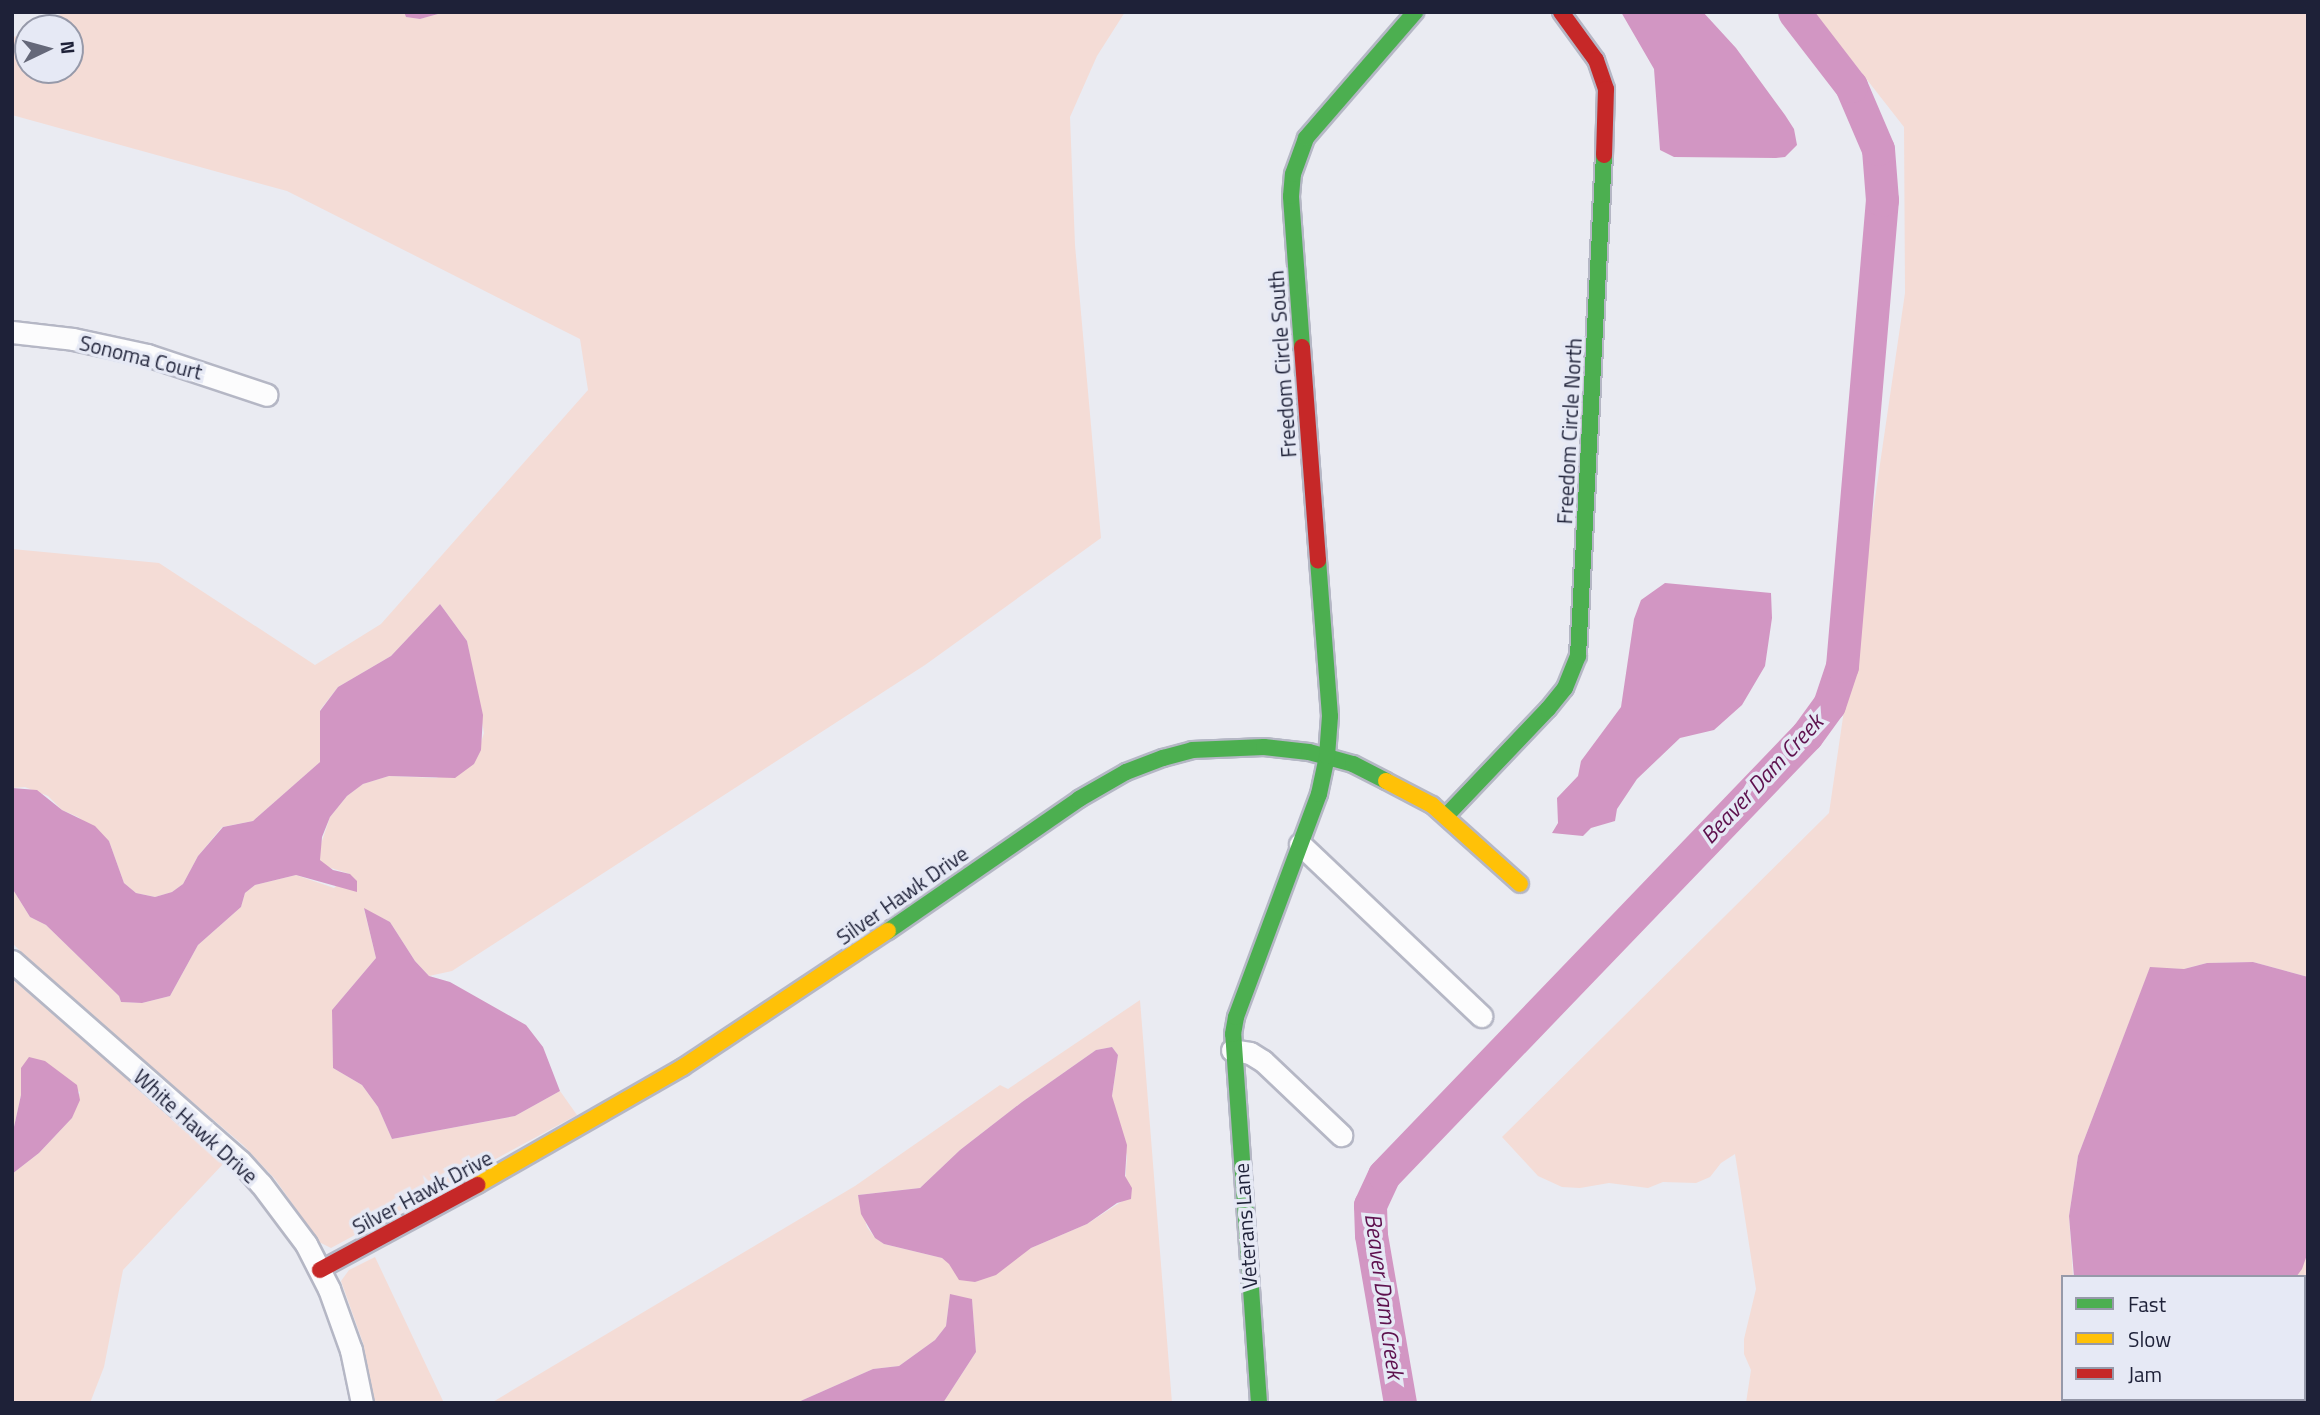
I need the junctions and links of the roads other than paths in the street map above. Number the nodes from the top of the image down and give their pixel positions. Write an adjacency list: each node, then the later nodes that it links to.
1 (1415, 12): 5 (street, Freedom Circle South)
2 (1561, 12): 6 (street, Freedom Circle North)
3 (12, 332): 4 (street, Sonoma Court)
4 (267, 395)
5 (1327, 756): 6 (street, Silver Hawk Drive); 7 (street, Veterans Lane); 13 (street, Silver Hawk Drive)
6 (1446, 816): 8 (street, Silver Hawk Drive)
7 (1300, 844): 10 (street); 11 (street, Veterans Lane)
8 (1520, 884)
9 (12, 961): 13 (street, White Hawk Drive)
10 (1481, 1016)
11 (1232, 1050): 12 (street); 15 (street, Veterans Lane)
12 (1341, 1135)
13 (320, 1270): 14 (street, White Hawk Drive)
14 (362, 1403)
15 (1259, 1403)

